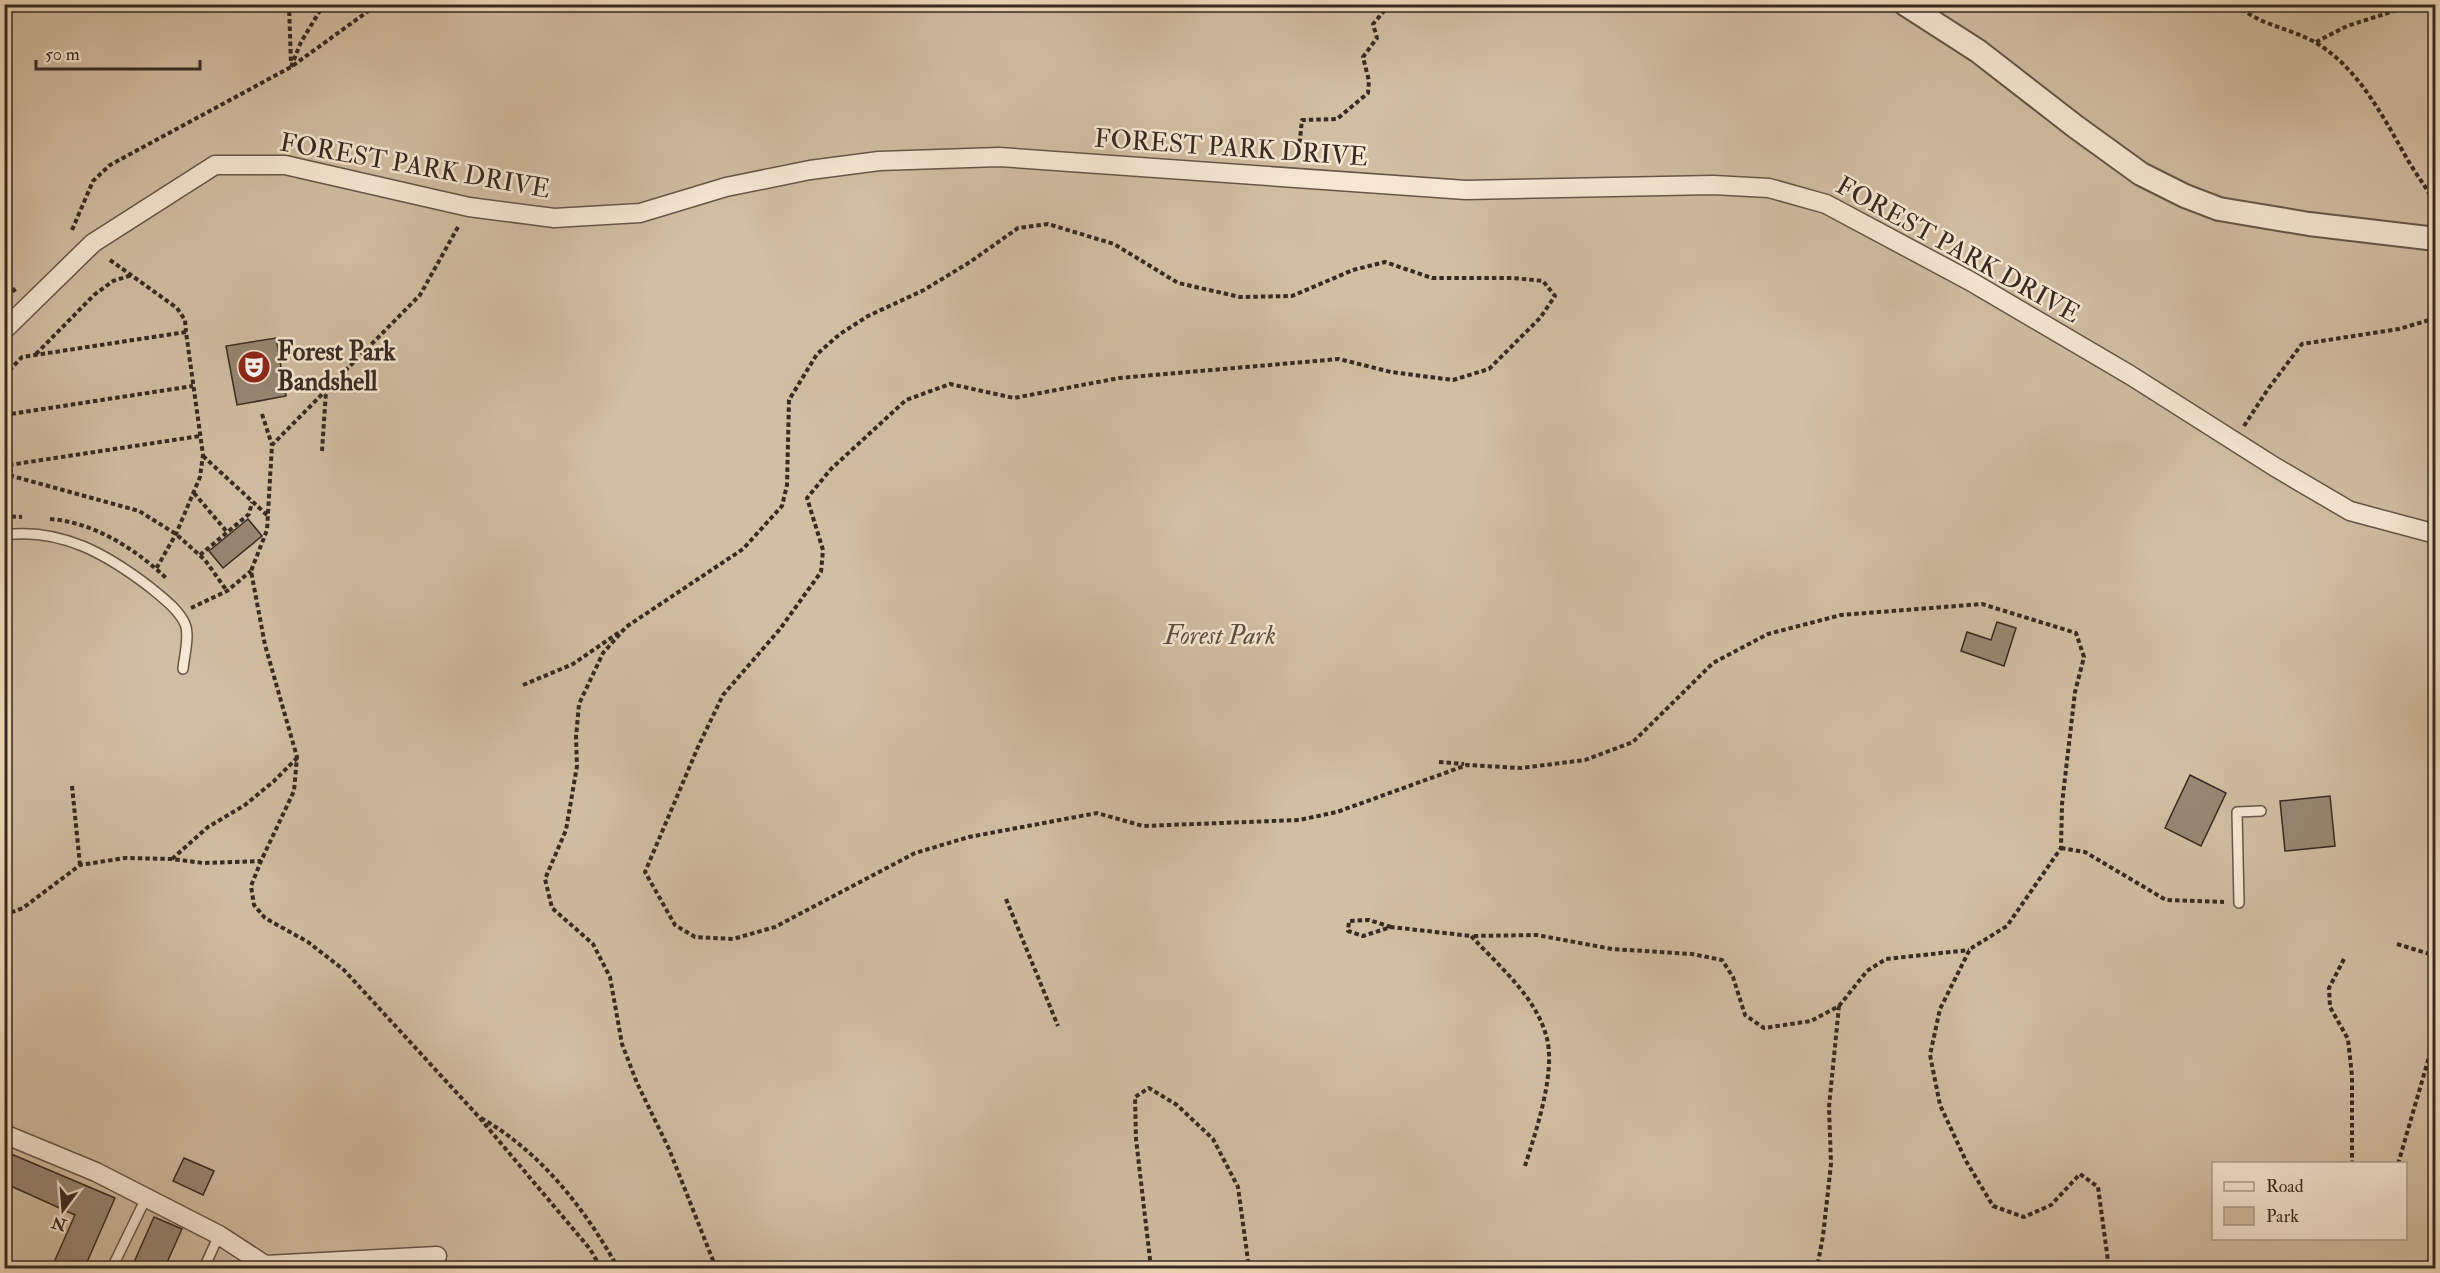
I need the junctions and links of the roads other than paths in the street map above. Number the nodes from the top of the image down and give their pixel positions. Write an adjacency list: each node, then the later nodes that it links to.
1 (1905, 4): 2 (street)
2 (2436, 239)
3 (4, 330): 4 (street, FOREST PARK DRIVE)
4 (2436, 534)
5 (4, 535): 6 (lane)
6 (183, 669)
7 (2261, 810): 8 (lane)
8 (2239, 903)
9 (4, 1134): 10 (street)
10 (146, 1198): 11 (street); 15 (lane)
11 (219, 1235): 14 (street); 16 (lane)
12 (436, 1256): 13 (street)
13 (317, 1265): 14 (street)
14 (264, 1267)
15 (112, 1269)
16 (204, 1269)

